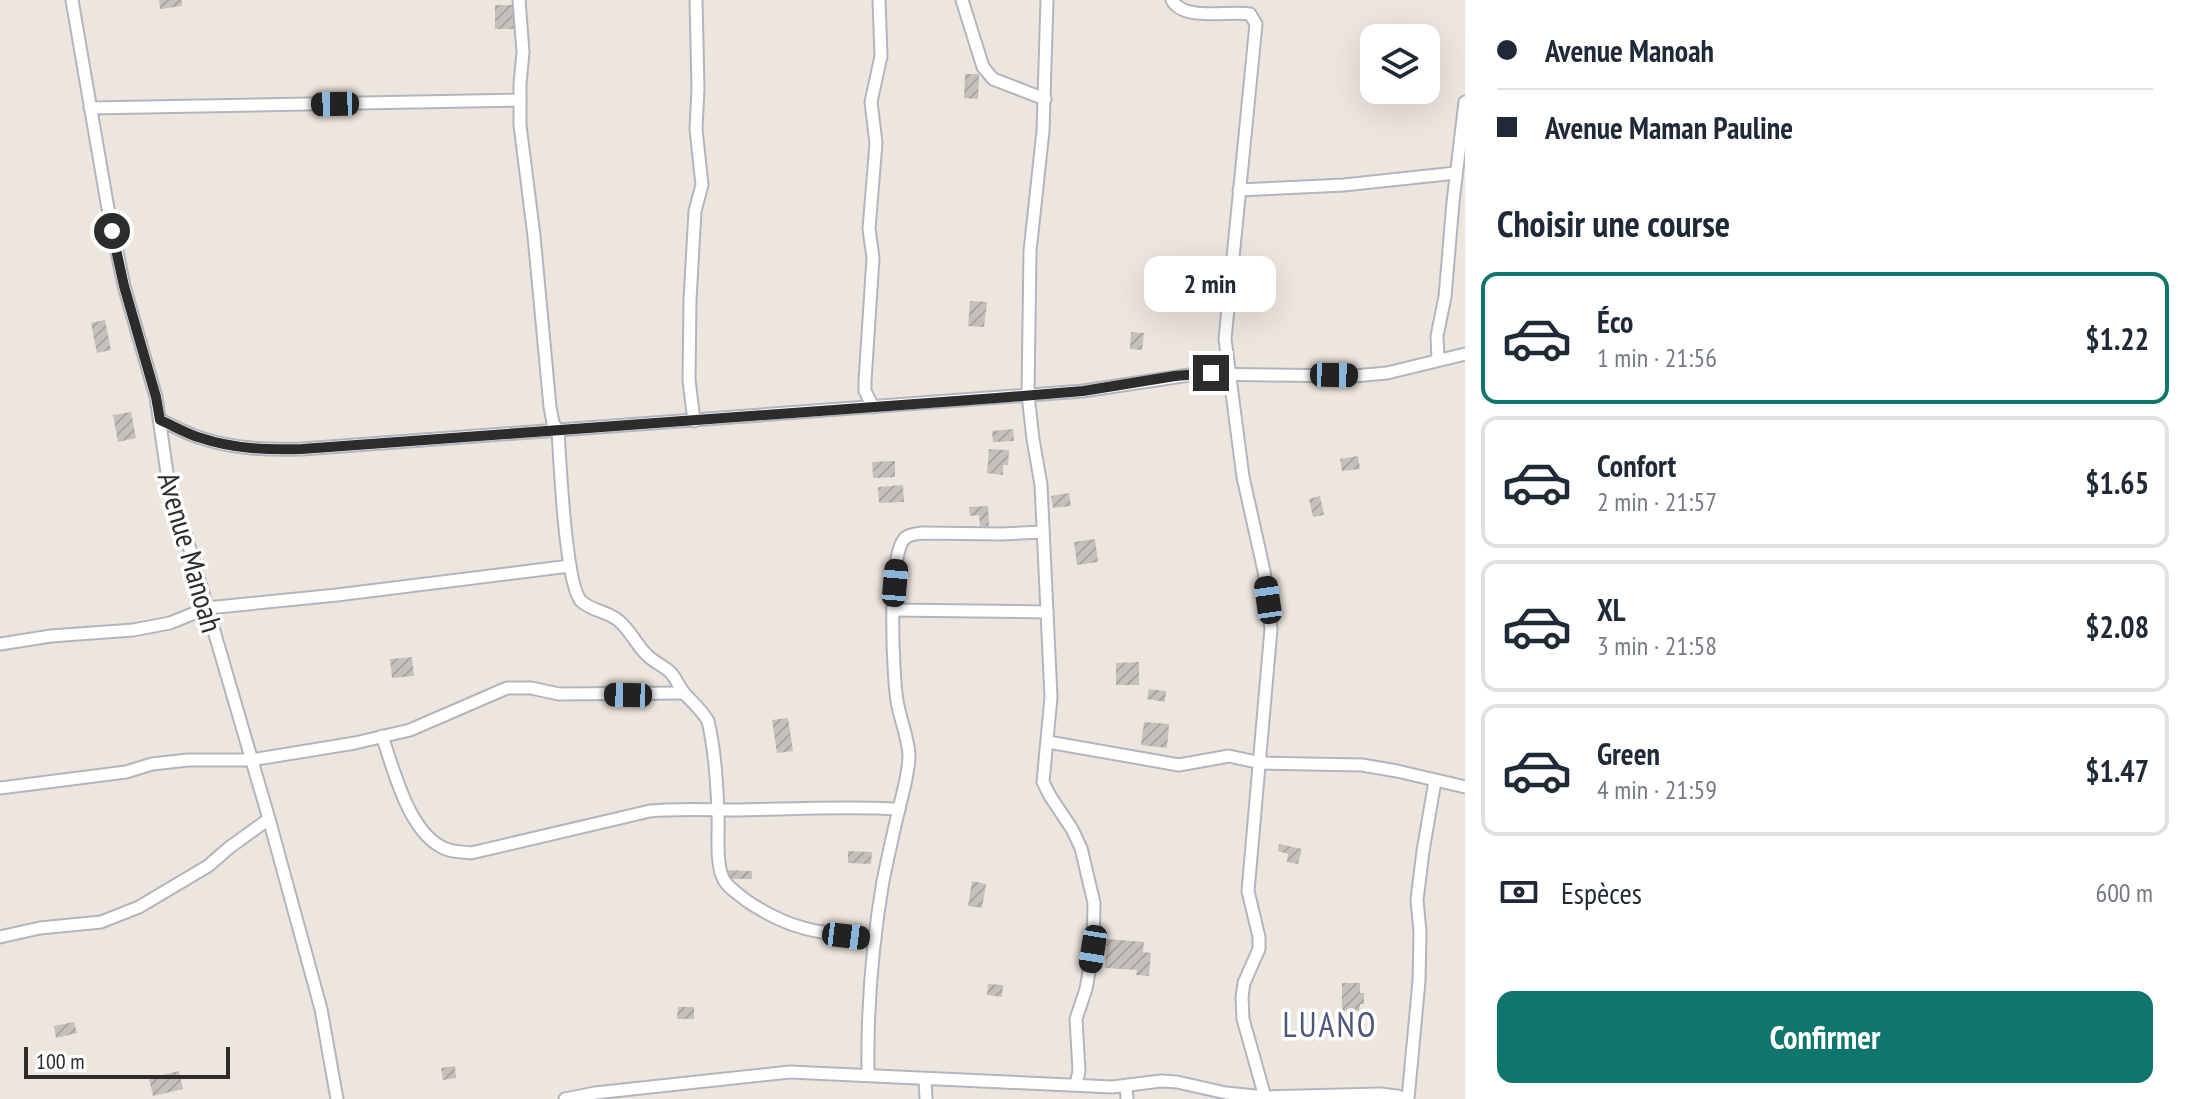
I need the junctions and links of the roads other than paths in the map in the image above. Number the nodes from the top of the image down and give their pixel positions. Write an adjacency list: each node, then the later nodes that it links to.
1 (72, 0): 11 (street, Avenue Manoah)
2 (519, 0): 9 (street)
3 (696, 0): 20 (street)
4 (879, 0): 18 (street)
5 (962, 0): 8 (street)
6 (1047, 0): 8 (street)
7 (1172, 0): 13 (street)
8 (1045, 99): 17 (street)
9 (520, 100): 11 (street); 21 (street)
10 (1465, 102): 12 (street)
11 (90, 108): 19 (street, Avenue Manoah)
12 (1456, 173): 13 (street); 15 (street)
13 (1239, 190): 16 (street)
14 (1465, 354): 15 (street)
15 (1438, 360): 16 (street)
16 (1230, 374): 17 (street); 32 (street)
17 (1028, 395): 18 (street); 22 (street)
18 (873, 407): 20 (street)
19 (160, 420): 21 (street); 24 (street, Avenue Manoah)
20 (694, 421): 21 (street)
21 (558, 431): 23 (street)
22 (1043, 532): 25 (street); 26 (street)
23 (570, 566): 24 (street); 28 (street)
24 (207, 608): 27 (street); 31 (street, Avenue Manoah)
25 (893, 610): 26 (street); 36 (street)
26 (1047, 612): 30 (street)
27 (0, 644)
28 (684, 693): 29 (street); 37 (street)
29 (382, 736): 31 (street); 37 (street)
30 (1048, 742): 32 (street); 43 (street)
31 (251, 760): 35 (street); 38 (street, Avenue Manoah)
32 (1261, 763): 33 (street); 45 (street)
33 (1435, 781): 34 (street); 49 (street)
34 (1465, 787)
35 (0, 788)
36 (899, 809): 37 (street); 40 (street)
37 (718, 810): 40 (street)
38 (269, 819): 39 (street); 46 (street, Avenue Manoah)
39 (0, 937)
40 (875, 939): 41 (street)
41 (868, 1075): 42 (street); 47 (street)
42 (925, 1079): 43 (street); 48 (street)
43 (1076, 1084): 44 (street)
44 (1126, 1093): 45 (street)
45 (1265, 1097): 49 (street)
46 (337, 1099)
47 (565, 1099)
48 (926, 1099)
49 (1406, 1099)

